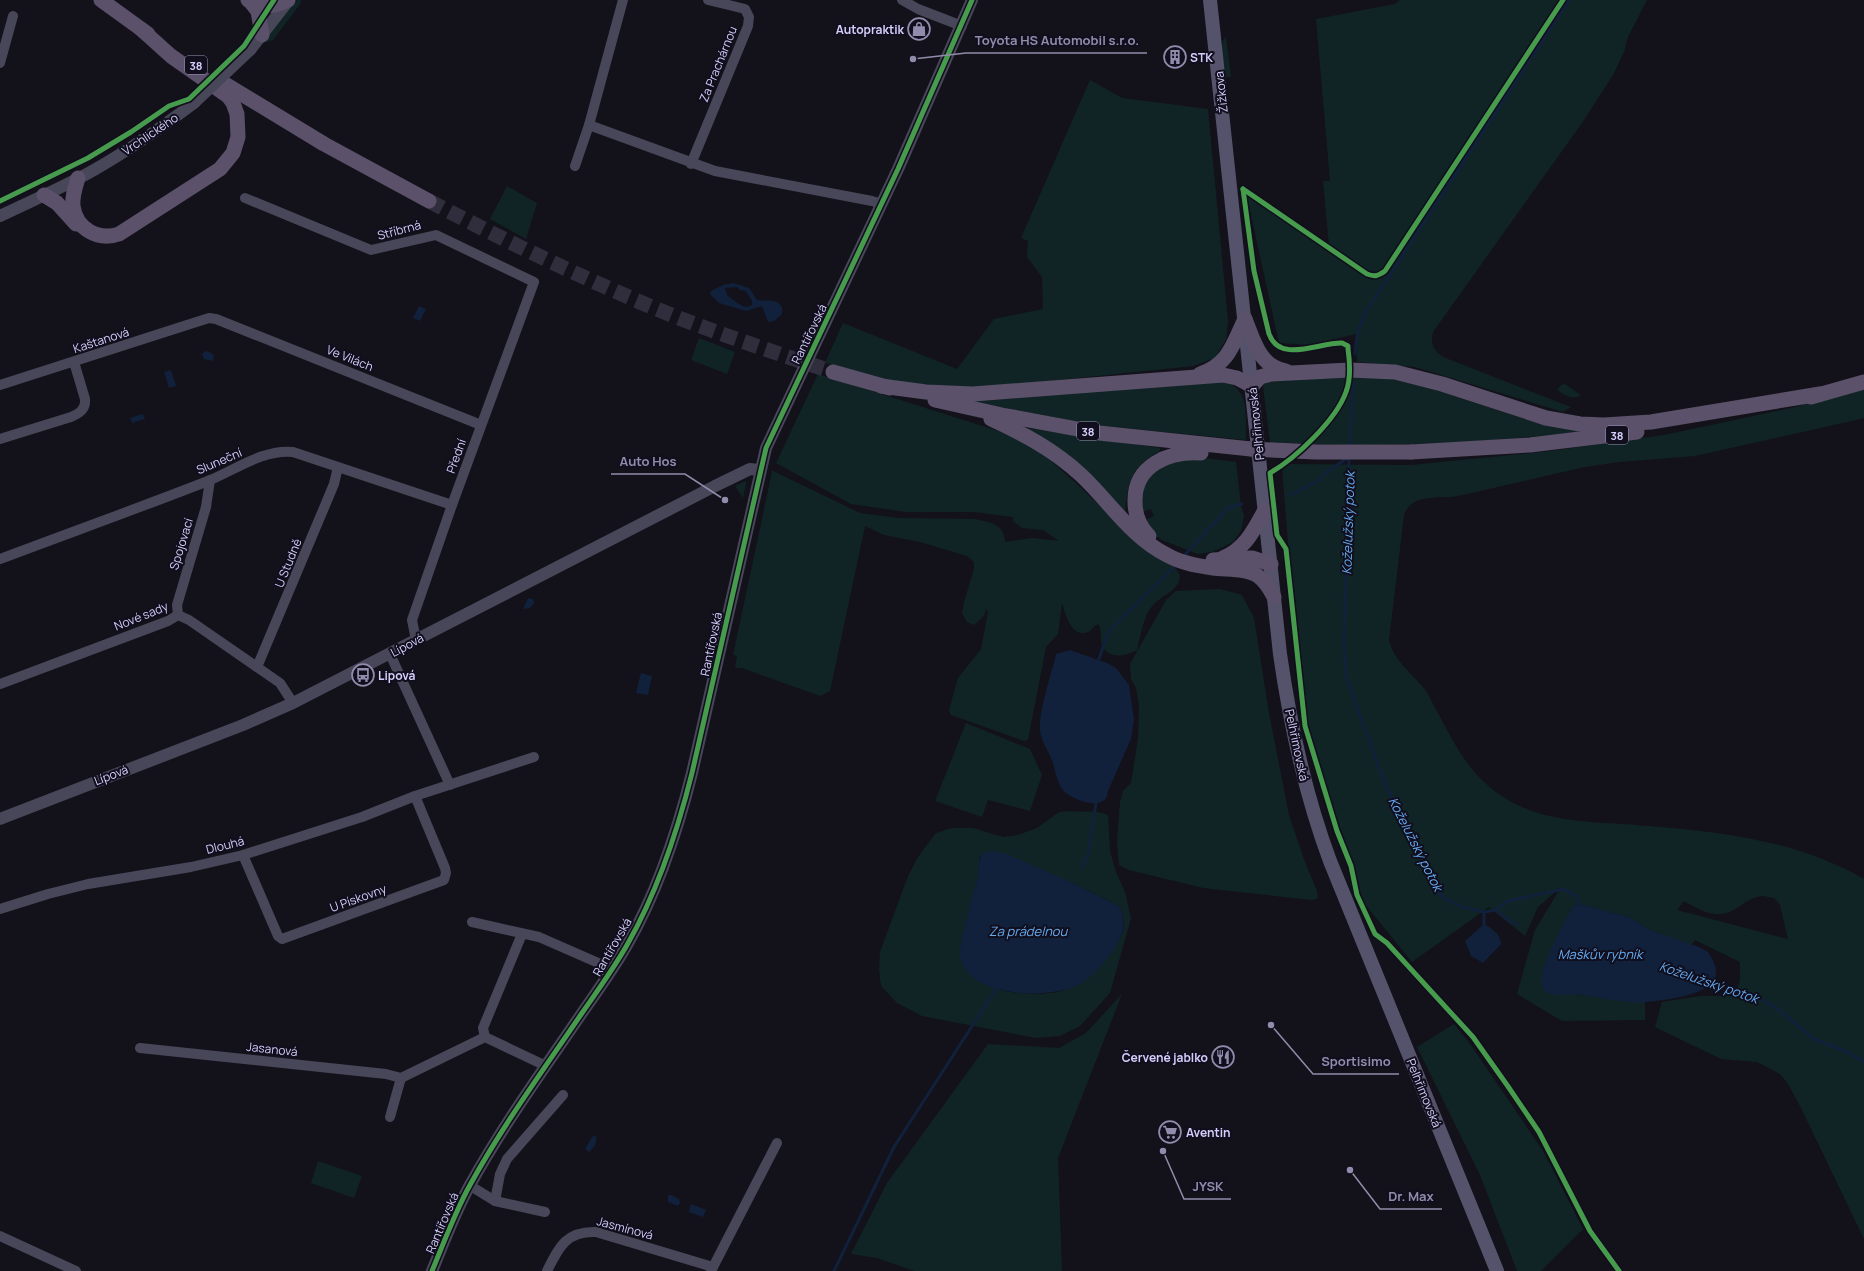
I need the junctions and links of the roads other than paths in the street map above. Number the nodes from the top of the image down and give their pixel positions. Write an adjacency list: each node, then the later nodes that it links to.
1 (101, 0): 11 (main road, 38)
2 (249, 0): 3 (main road); 12 (main road)
3 (289, 0): 12 (street, Vrchlického)
4 (623, 0): 14 (street)
5 (708, 0): 15 (street, Za Prachárnou)
6 (902, 0): 10 (street)
7 (972, 0): 10 (street, Rantířovská)
8 (1210, 0): 18 (main road, Žižkova)
9 (13, 16): 13 (street)
10 (962, 26): 22 (street, Rantířovská)
11 (141, 29): 21 (main road, 38); 24 (main road)
12 (262, 35): 17 (street, Vrchlického, bridge)
13 (0, 64)
14 (589, 125): 15 (street); 16 (street)
15 (691, 164): 22 (street)
16 (575, 166)
17 (78, 178): 19 (street, Vrchlického); 24 (main road)
18 (1231, 185): 27 (main road, Pelhřimovská)
19 (44, 195): 23 (street, Vrchlického); 24 (main road)
20 (245, 198): 25 (street, Stříbrná)
21 (429, 201)
22 (882, 204): 42 (street, Rantířovská)
23 (0, 216)
24 (85, 230)
25 (534, 282): 38 (street, Přední)
26 (209, 318): 28 (street, Kaštanová); 38 (street, Ve Vilách)
27 (1245, 319): 30 (main road); 31 (main road); 35 (main road, Pelhřimovská)
28 (74, 362): 33 (street, Kaštanová); 39 (street)
29 (833, 372): 34 (main road, 38)
30 (1297, 372): 35 (main road); 36 (main road)
31 (1189, 378): 34 (main road); 35 (main road)
32 (1864, 382): 36 (main road, 38)
33 (0, 386)
34 (881, 386): 37 (main road, 38)
35 (1252, 386): 45 (main road, Pelhřimovská)
36 (1820, 394): 40 (main road, 38, bridge)
37 (967, 407): 40 (main road, 38); 46 (main road)
38 (481, 425): 44 (street, Přední)
39 (0, 440)
40 (1211, 449): 46 (main road)
41 (338, 467): 43 (street, Sluneční); 44 (street, Sluneční); 56 (street, U Studně)
42 (759, 470): 54 (street, Lípová); 67 (street, Rantířovská)
43 (210, 480): 47 (street, Sluneční); 53 (street, Spojovací)
44 (452, 505): 54 (street, Přední)
45 (1265, 510): 49 (main road); 50 (main road, Pelhřimovská)
46 (1168, 552): 48 (main road)
47 (0, 560)
48 (1187, 560): 49 (main road); 51 (main road)
49 (1218, 560): 50 (main road)
50 (1271, 564): 51 (main road); 52 (main road, Pelhřimovská)
51 (1251, 572): 52 (main road)
52 (1274, 597): 83 (main road, Pelhřimovská)
53 (178, 615): 56 (street, Nové sady); 57 (street, Nové sady)
54 (416, 640): 55 (street, Lípová)
55 (390, 654): 58 (street, Lípová); 60 (street)
56 (257, 667): 58 (street, Nové sady)
57 (0, 684)
58 (293, 703): 62 (street, Lípová)
59 (534, 757): 60 (street, Dlouhá)
60 (450, 785): 61 (street, Dlouhá)
61 (415, 796): 63 (street, Dlouhá); 63 (street, U Pískovny)
62 (0, 819)
63 (243, 855): 64 (street, Dlouhá)
64 (0, 909)
65 (472, 922): 66 (street, Rantířovská)
66 (522, 934): 67 (street, Rantířovská); 68 (street)
67 (612, 969): 70 (street, Rantířovská)
68 (485, 1037): 70 (street); 71 (street)
69 (140, 1048): 71 (street, Jasanová)
70 (546, 1066): 75 (street, Rantířovská)
71 (401, 1078): 73 (street)
72 (563, 1095): 76 (street)
73 (390, 1118)
74 (777, 1143): 79 (street, Jasmínová)
75 (470, 1185): 76 (street); 81 (street, Rantířovská)
76 (494, 1201): 77 (street)
77 (545, 1212)
78 (0, 1236): 80 (street)
79 (712, 1269): 82 (street, Jasmínová)
80 (76, 1271)
81 (432, 1271)
82 (547, 1271)
83 (1497, 1271)

